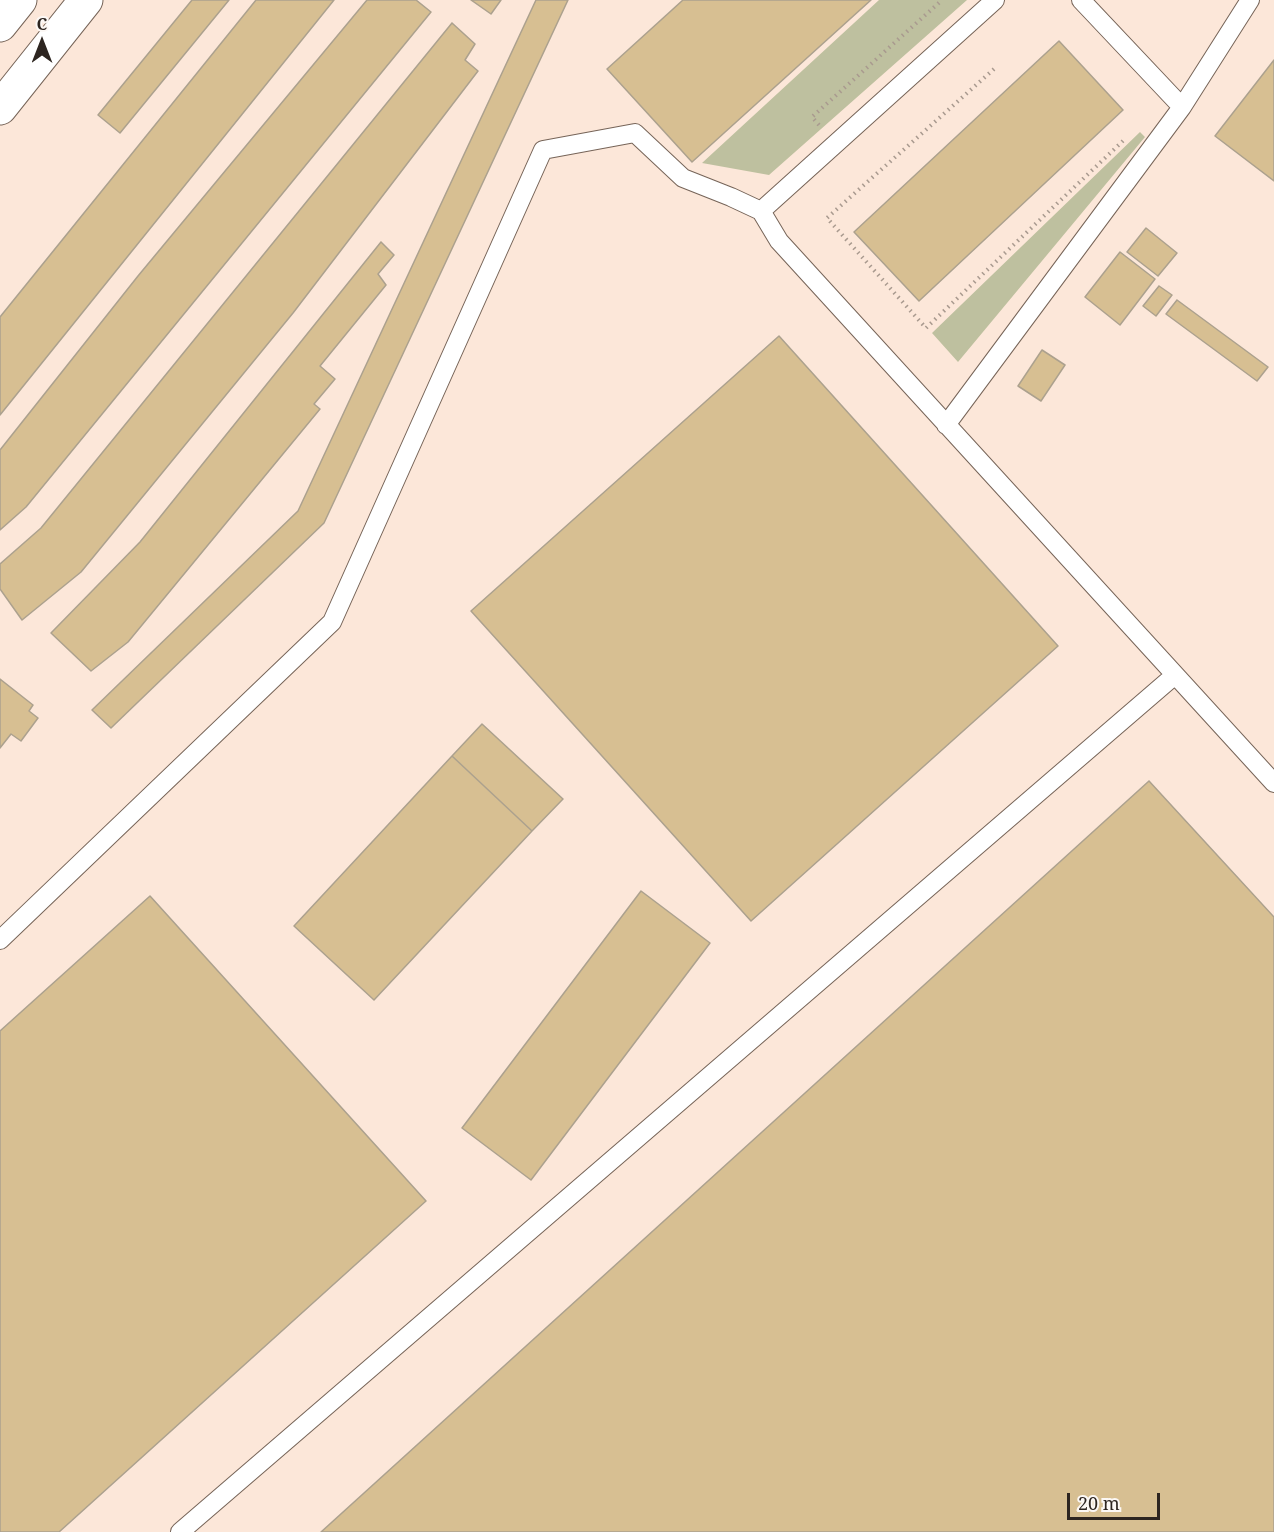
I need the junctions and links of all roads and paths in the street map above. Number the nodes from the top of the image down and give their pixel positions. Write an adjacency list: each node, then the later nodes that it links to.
1 (20, 0): 7 (street)
2 (86, 0): 10 (street)
3 (942, 0): 12 (path)
4 (995, 0): 12 (lane)
5 (1081, 0): 9 (lane)
6 (1250, 0): 9 (lane)
7 (0, 25)
8 (994, 69): 11 (path)
9 (1182, 107): 14 (lane)
10 (0, 108)
11 (1129, 135)
12 (835, 144): 13 (lane)
13 (761, 211): 14 (lane); 17 (lane)
14 (946, 425): 15 (lane)
15 (1175, 675): 16 (lane); 18 (lane)
16 (1274, 783)
17 (0, 940)
18 (180, 1532)

